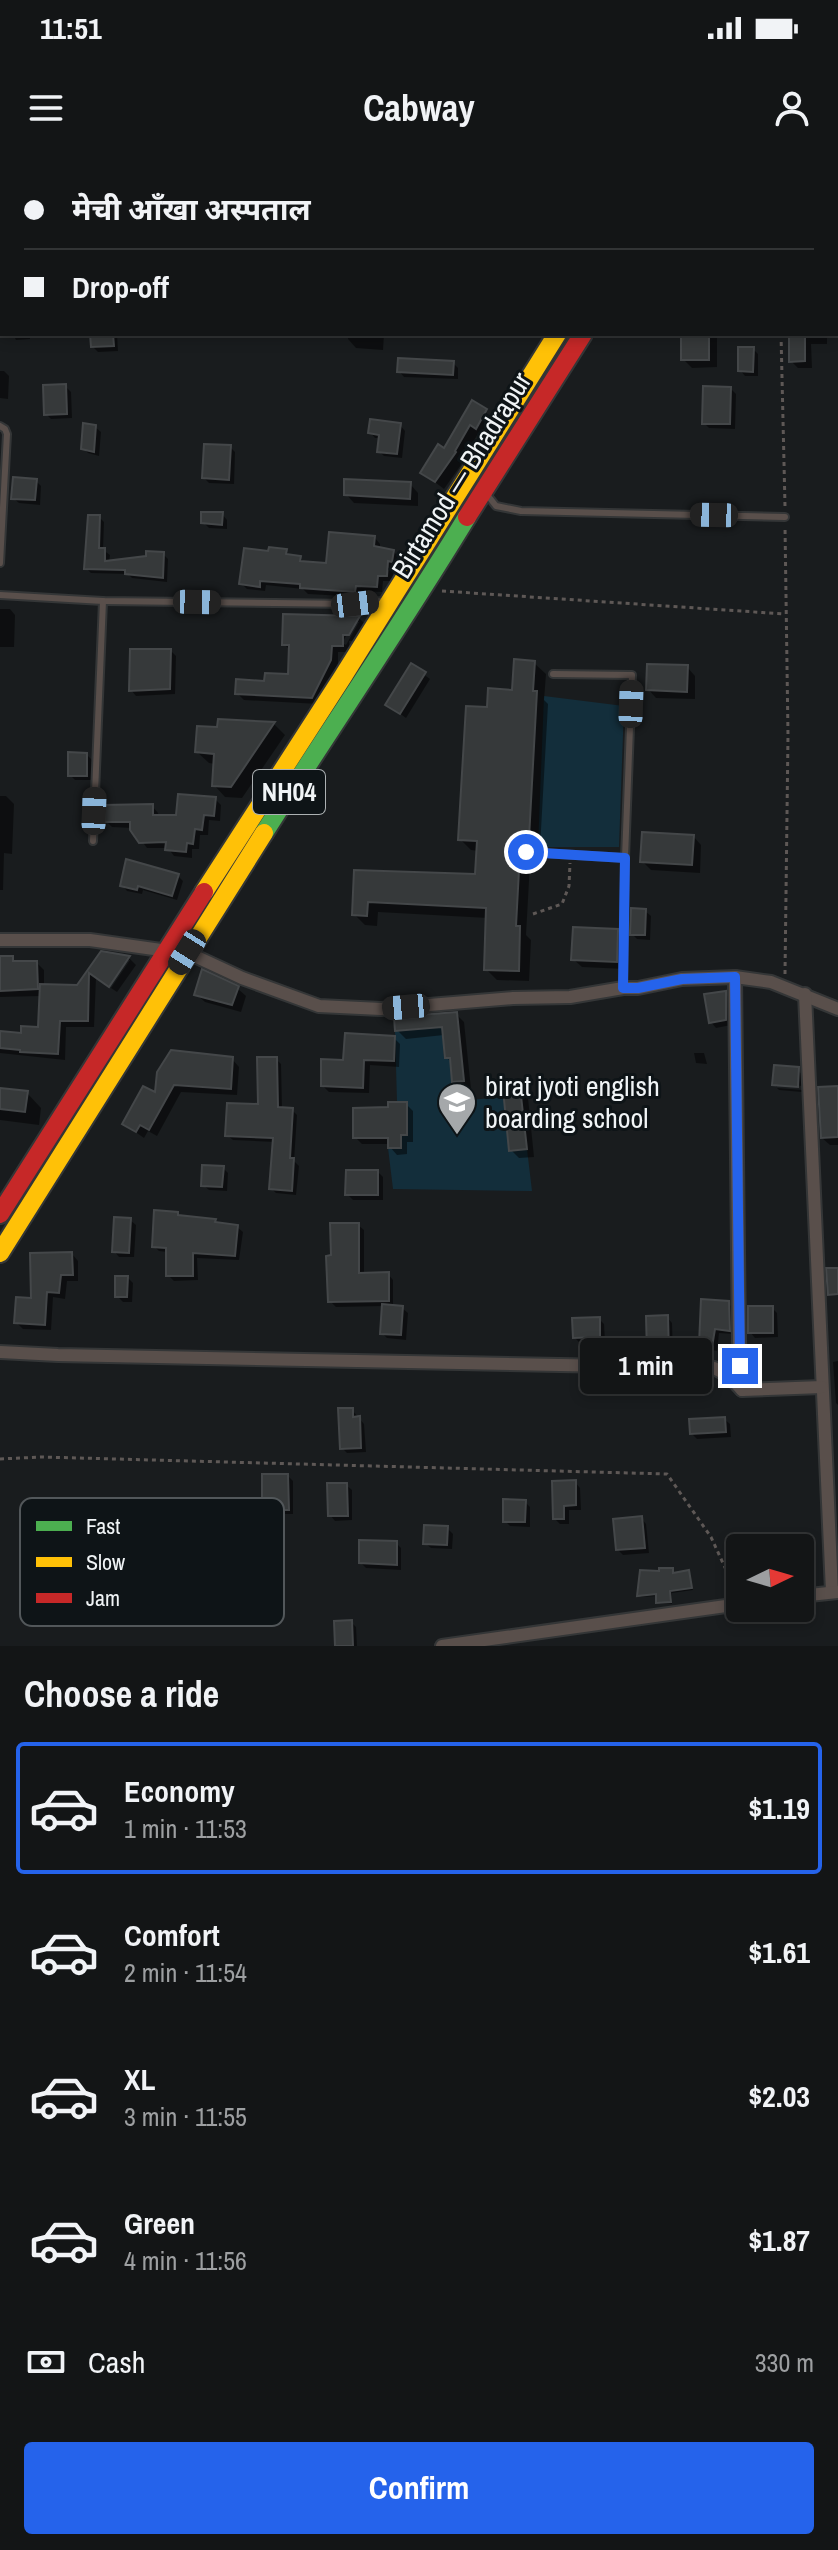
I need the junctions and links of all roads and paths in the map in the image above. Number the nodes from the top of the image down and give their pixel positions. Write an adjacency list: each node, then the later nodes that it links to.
1 (556, 336): 10 (main road, Birtamod — Bhadrapur / NH04)
2 (582, 336): 5 (main road, Birtamod — Bhadrapur / NH04)
3 (781, 336): 6 (path)
4 (0, 426): 7 (lane)
5 (483, 490): 6 (lane); 14 (main road, Birtamod — Bhadrapur / NH04)
6 (785, 517): 12 (path)
7 (0, 563)
8 (442, 591): 12 (path)
9 (0, 595): 11 (lane)
10 (391, 600): 11 (lane); 14 (main road, Birtamod — Bhadrapur / NH04)
11 (103, 601): 15 (lane)
12 (786, 614): 25 (path)
13 (553, 674): 18 (lane)
14 (332, 708): 21 (main road, Birtamod — Bhadrapur / NH04); 22 (main road, Birtamod — Bhadrapur / NH04)
15 (93, 841)
16 (526, 852): 17 (lane)
17 (571, 855): 18 (lane); 19 (path)
18 (625, 858): 24 (lane)
19 (533, 914)
20 (0, 940): 21 (street)
21 (165, 951): 22 (street); 28 (main road, Birtamod — Bhadrapur / NH04)
22 (187, 952): 24 (street); 29 (main road, Birtamod — Bhadrapur / NH04)
23 (735, 977): 24 (street); 25 (street); 34 (street)
24 (623, 988)
25 (785, 989): 26 (street)
26 (805, 994): 27 (street); 33 (street)
27 (838, 1009)
28 (10, 1198): 29 (main road); 30 (main road, Birtamod — Bhadrapur / NH04)
29 (28, 1207): 31 (main road, Birtamod — Bhadrapur / NH04)
30 (0, 1214)
31 (0, 1253)
32 (0, 1352): 34 (street)
33 (822, 1387): 34 (street); 37 (street)
34 (742, 1390)
35 (0, 1459): 36 (path)
36 (726, 1571)
37 (835, 1592): 38 (street)
38 (814, 1594)
39 (726, 1606): 40 (street)
40 (442, 1646)

